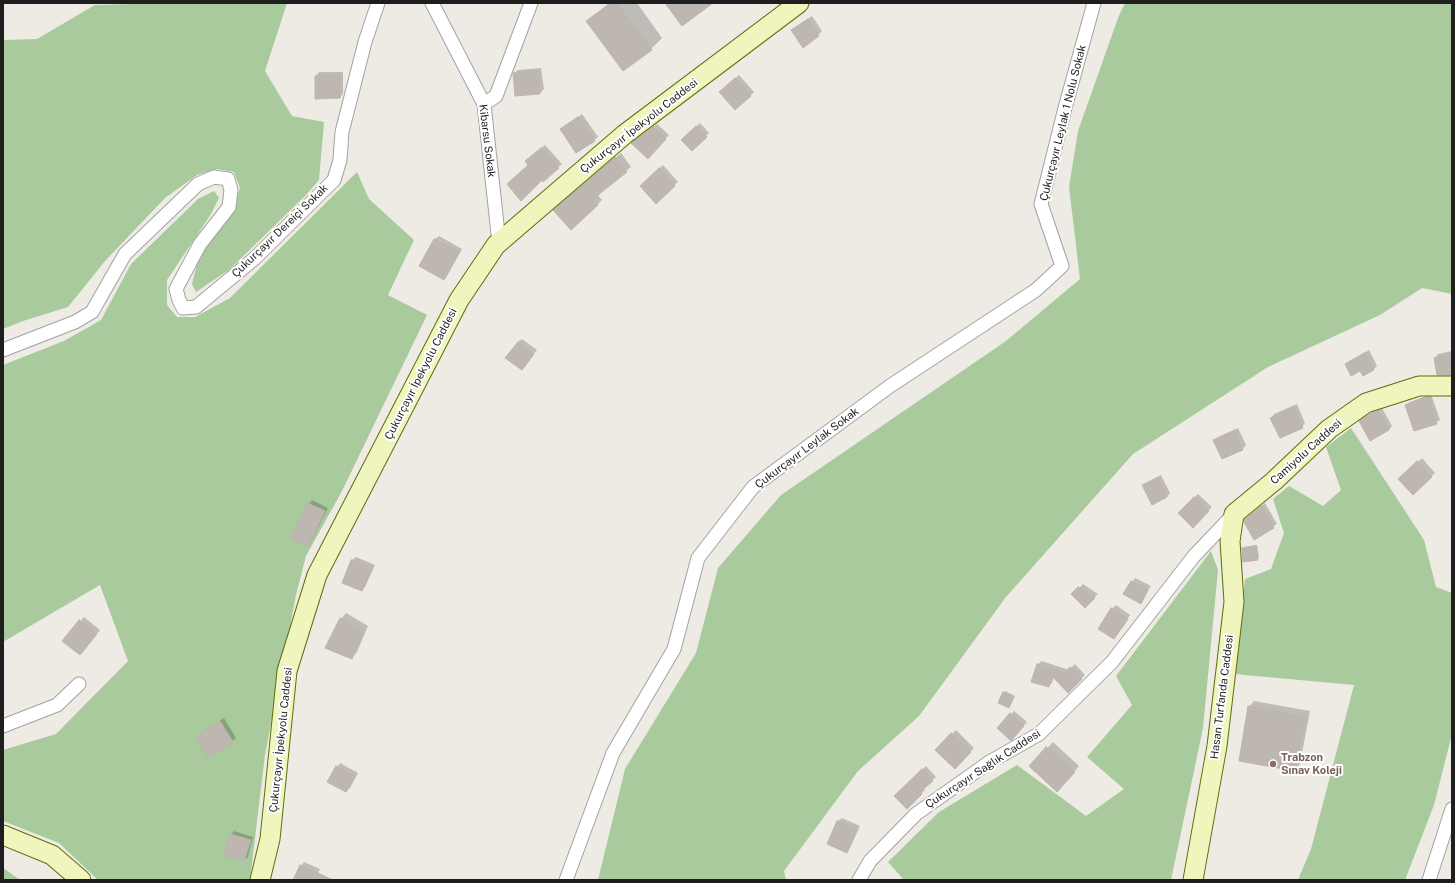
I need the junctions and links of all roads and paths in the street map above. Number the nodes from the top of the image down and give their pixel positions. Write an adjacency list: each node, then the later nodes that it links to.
1 (378, 3): 9 (street, Çukurçayır Dereiçi Sokak)
2 (432, 3): 6 (street, Kibarsu Sokak)
3 (532, 3): 6 (street)
4 (799, 3): 7 (street, Çukurçayır İpekyolu Caddesi)
5 (1094, 3): 8 (street, Çukurçayır Leylak 1 Nolu Sokak)
6 (484, 104): 7 (street, Kibarsu Sokak)
7 (498, 243): 17 (street, Çukurçayır İpekyolu Caddesi)
8 (1062, 266): 18 (street, Çukurçayır Leylak Sokak)
9 (3, 350)
10 (1452, 386): 11 (street, Camiyolu Caddesi)
11 (1234, 514): 19 (street, Çukurçayır Sağlık Caddesi); 20 (street, Hasan Turfanda Caddesi)
12 (79, 684): 13 (street)
13 (3, 726)
14 (1452, 808): 21 (street)
15 (3, 835): 16 (street)
16 (81, 880)
17 (260, 880)
18 (566, 880)
19 (860, 880)
20 (1193, 880)
21 (1429, 880)

